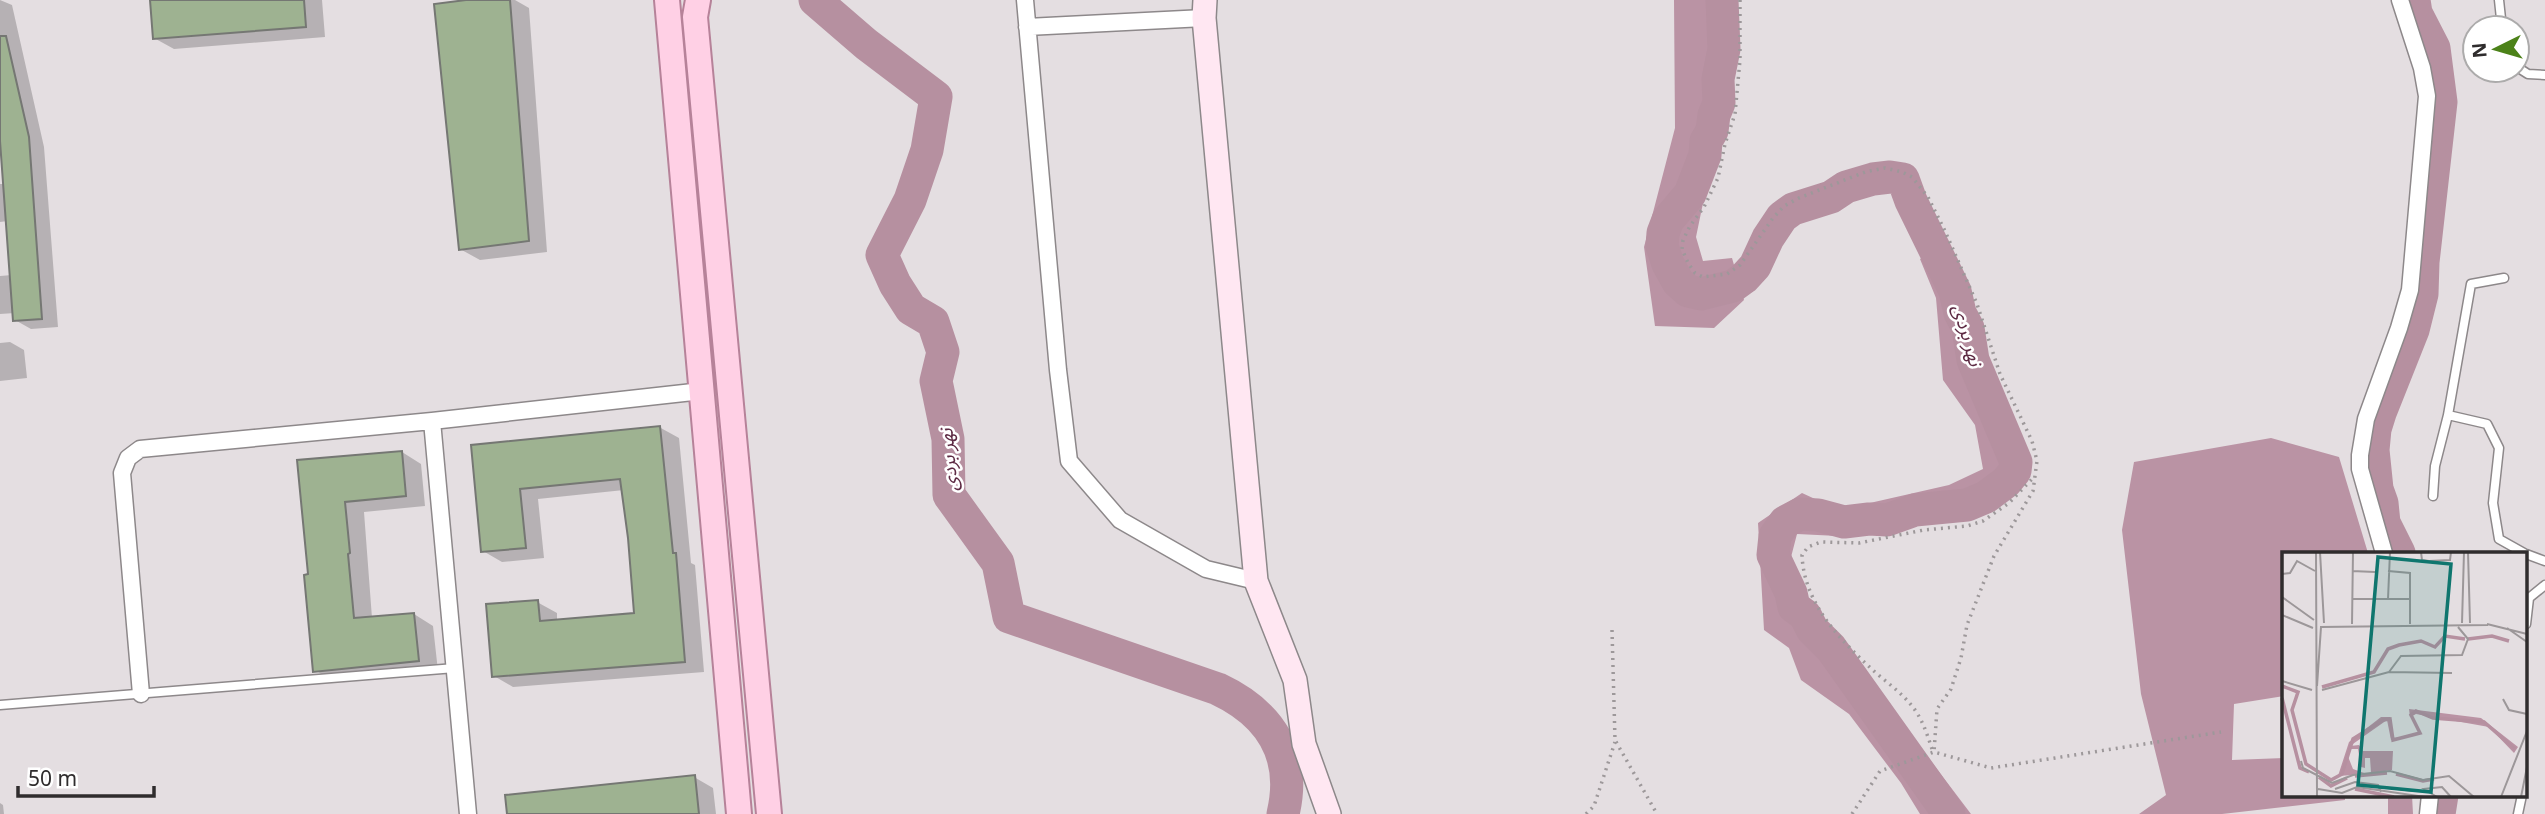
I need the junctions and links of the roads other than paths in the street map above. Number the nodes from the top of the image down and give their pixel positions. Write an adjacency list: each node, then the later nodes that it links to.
1 (667, 0): 8 (main road)
2 (1024, 0): 6 (street)
3 (2400, 0): 12 (street)
4 (694, 6): 26 (main road)
5 (1205, 9): 6 (street); 16 (street)
6 (1027, 27): 16 (street)
7 (2504, 278): 9 (lane)
8 (702, 391): 10 (street); 25 (main road)
9 (2448, 415): 11 (lane); 13 (lane)
10 (432, 421): 19 (street); 20 (street)
11 (2433, 496)
12 (2384, 552)
13 (2522, 552)
14 (2528, 555): 15 (lane)
15 (2545, 561)
16 (1256, 581): 27 (street)
17 (2545, 584): 18 (lane)
18 (2528, 607)
19 (455, 668): 20 (lane); 24 (street)
20 (141, 694): 21 (lane)
21 (0, 705)
22 (2430, 796): 28 (street)
23 (2522, 796): 29 (lane)
24 (468, 814)
25 (739, 814)
26 (769, 814)
27 (1327, 814)
28 (2428, 814)
29 (2518, 814)

